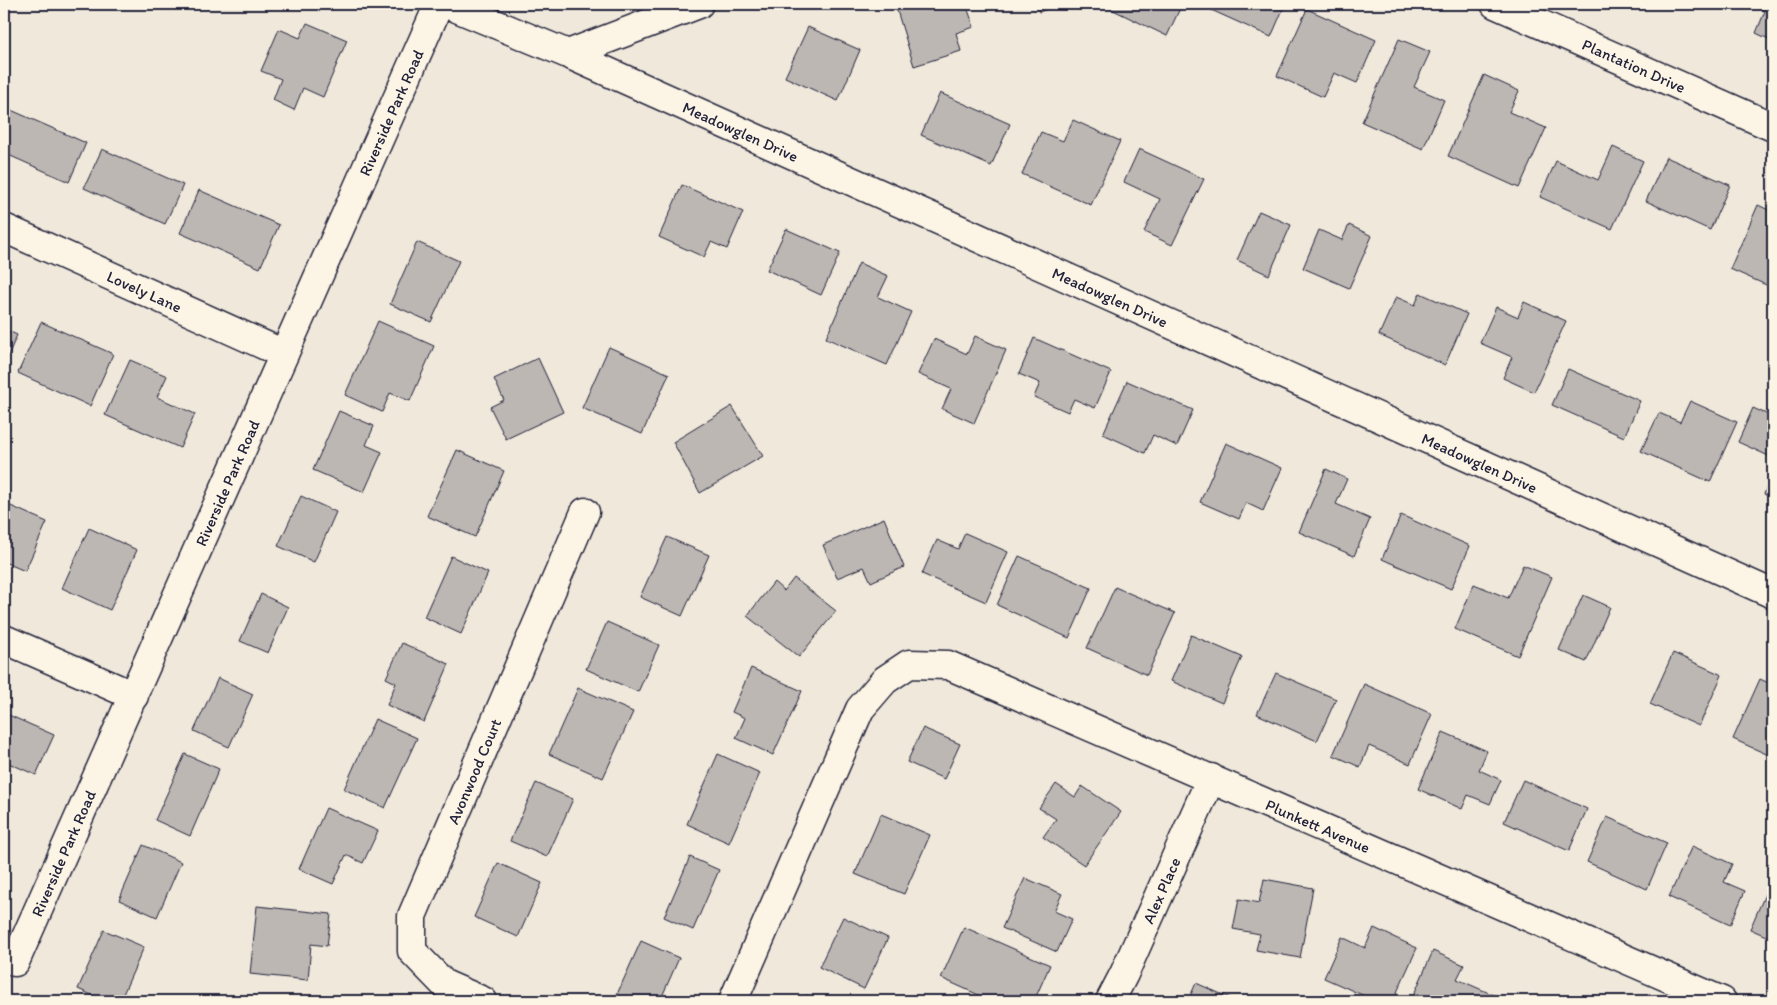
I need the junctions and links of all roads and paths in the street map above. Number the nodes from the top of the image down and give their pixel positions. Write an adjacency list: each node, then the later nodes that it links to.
1 (439, 4): 8 (street, Riverside Park Road)
2 (447, 4): 5 (street, Meadowglen Drive)
3 (699, 4): 5 (street)
4 (1494, 4): 6 (street, Plantation Drive)
5 (568, 54): 10 (street, Meadowglen Drive)
6 (1773, 127)
7 (4, 228): 8 (street, Lovely Lane)
8 (284, 354): 12 (street, Riverside Park Road)
9 (585, 512): 15 (street, Avonwood Court)
10 (1773, 594)
11 (4, 639): 12 (street)
12 (134, 696): 14 (street, Riverside Park Road)
13 (1211, 778): 16 (street, Plunkett Avenue); 17 (street, Alex Place); 18 (street, Plunkett Avenue)
14 (15, 962)
15 (483, 1001)
16 (733, 1001)
17 (1110, 1001)
18 (1722, 1001)

